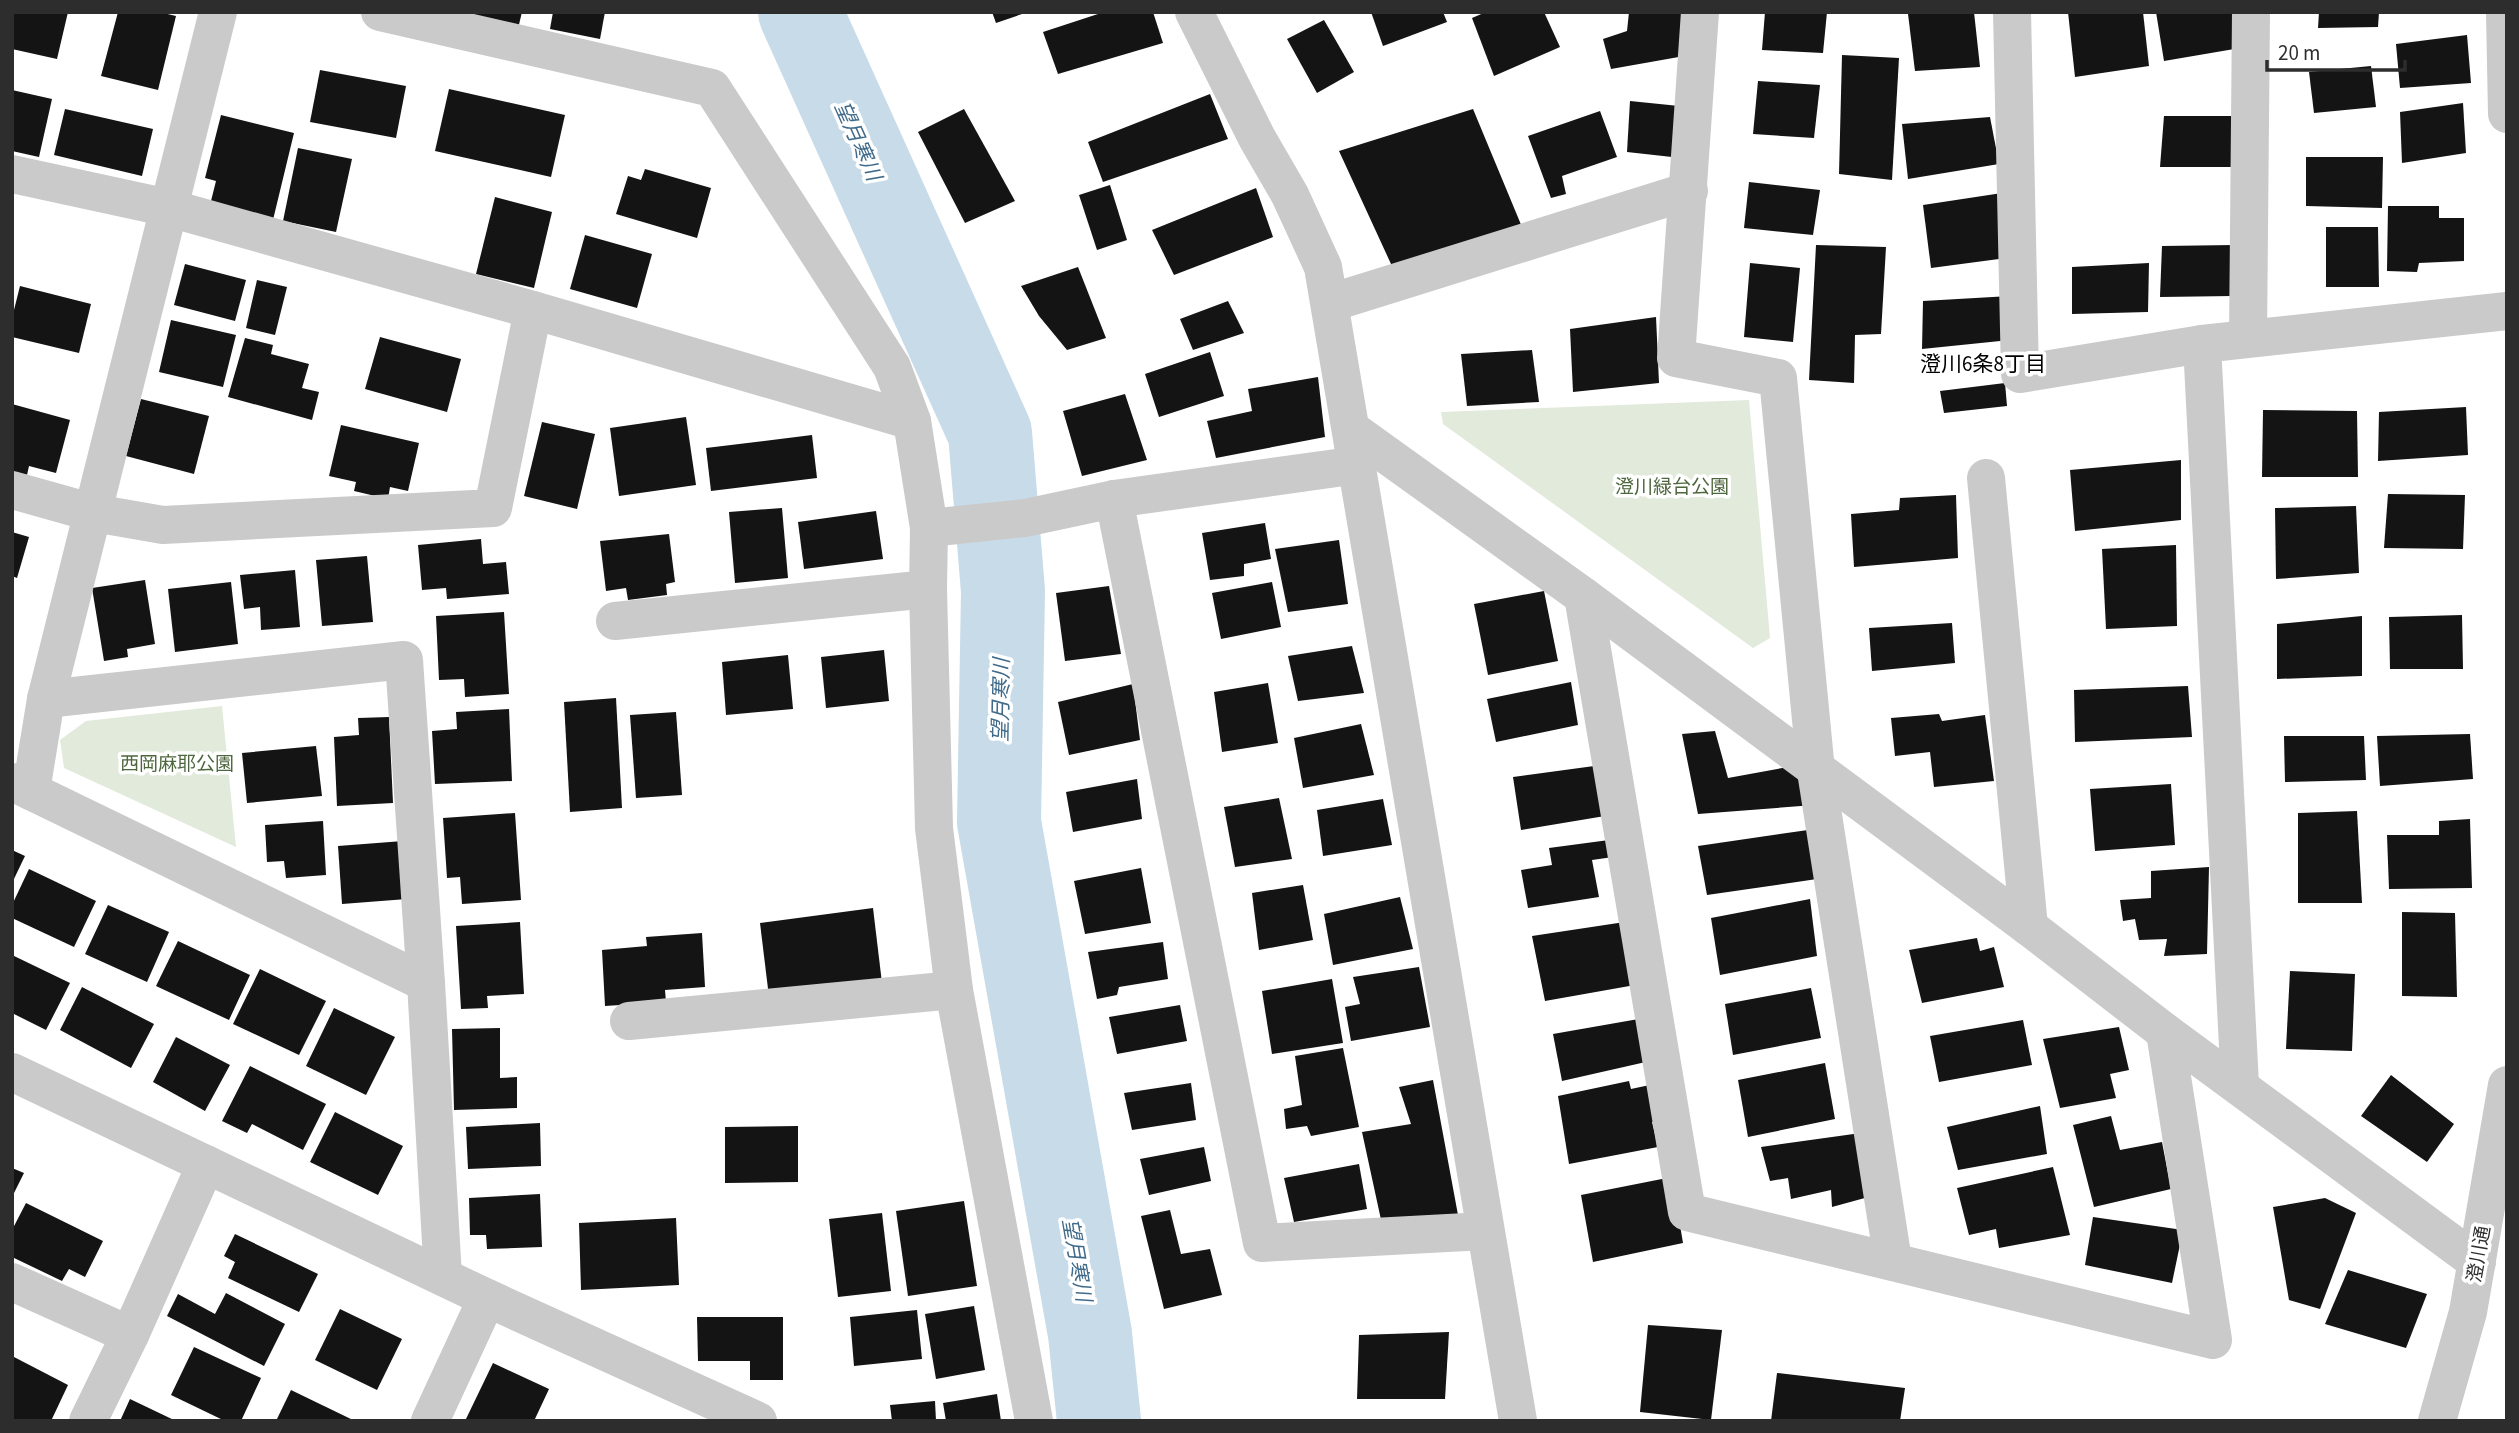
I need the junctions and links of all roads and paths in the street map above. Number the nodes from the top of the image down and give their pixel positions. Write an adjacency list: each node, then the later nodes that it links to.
1 (218, 12): 11 (street)
2 (380, 12): 17 (street)
3 (1700, 12): 10 (street)
4 (2012, 12): 16 (street)
5 (2251, 12): 15 (street)
6 (2505, 12): 8 (street)
7 (1206, 15): 12 (street)
8 (2507, 114)
9 (12, 174): 11 (street)
10 (1689, 191): 12 (street); 28 (street)
11 (169, 208): 13 (street); 22 (street)
12 (1330, 303): 18 (street)
13 (533, 310): 17 (street); 22 (street)
14 (2507, 311): 15 (street)
15 (2248, 338): 16 (street)
16 (2202, 344): 36 (street)
17 (912, 421): 23 (street)
18 (1355, 447): 21 (street); 25 (street); 39 (street)
19 (1986, 478): 30 (street)
20 (12, 490): 22 (street)
21 (1114, 499): 23 (street); 39 (street)
22 (94, 513): 27 (street)
23 (929, 528): 24 (street)
24 (928, 589): 26 (street); 32 (street)
25 (1583, 596): 28 (street); 40 (street)
26 (614, 621)
27 (46, 699): 29 (street); 31 (street)
28 (1816, 771): 30 (street); 40 (street)
29 (22, 786): 31 (street)
30 (2029, 927): 34 (street)
31 (426, 983): 42 (street)
32 (954, 990): 33 (street); 49 (street)
33 (629, 1021)
34 (2165, 1032): 36 (street); 40 (street)
35 (12, 1072): 38 (street)
36 (2240, 1085): 41 (street)
37 (2507, 1085): 41 (street, 澄川通)
38 (206, 1164): 42 (street); 45 (street)
39 (1485, 1231): 50 (street)
40 (1893, 1261)
41 (2477, 1262): 51 (street, 澄川通)
42 (443, 1277): 44 (street)
43 (12, 1282): 45 (street)
44 (487, 1298): 47 (street); 48 (street)
45 (130, 1335): 46 (street)
46 (88, 1421)
47 (430, 1421)
48 (758, 1421)
49 (1034, 1421)
50 (1518, 1421)
51 (2437, 1421)

